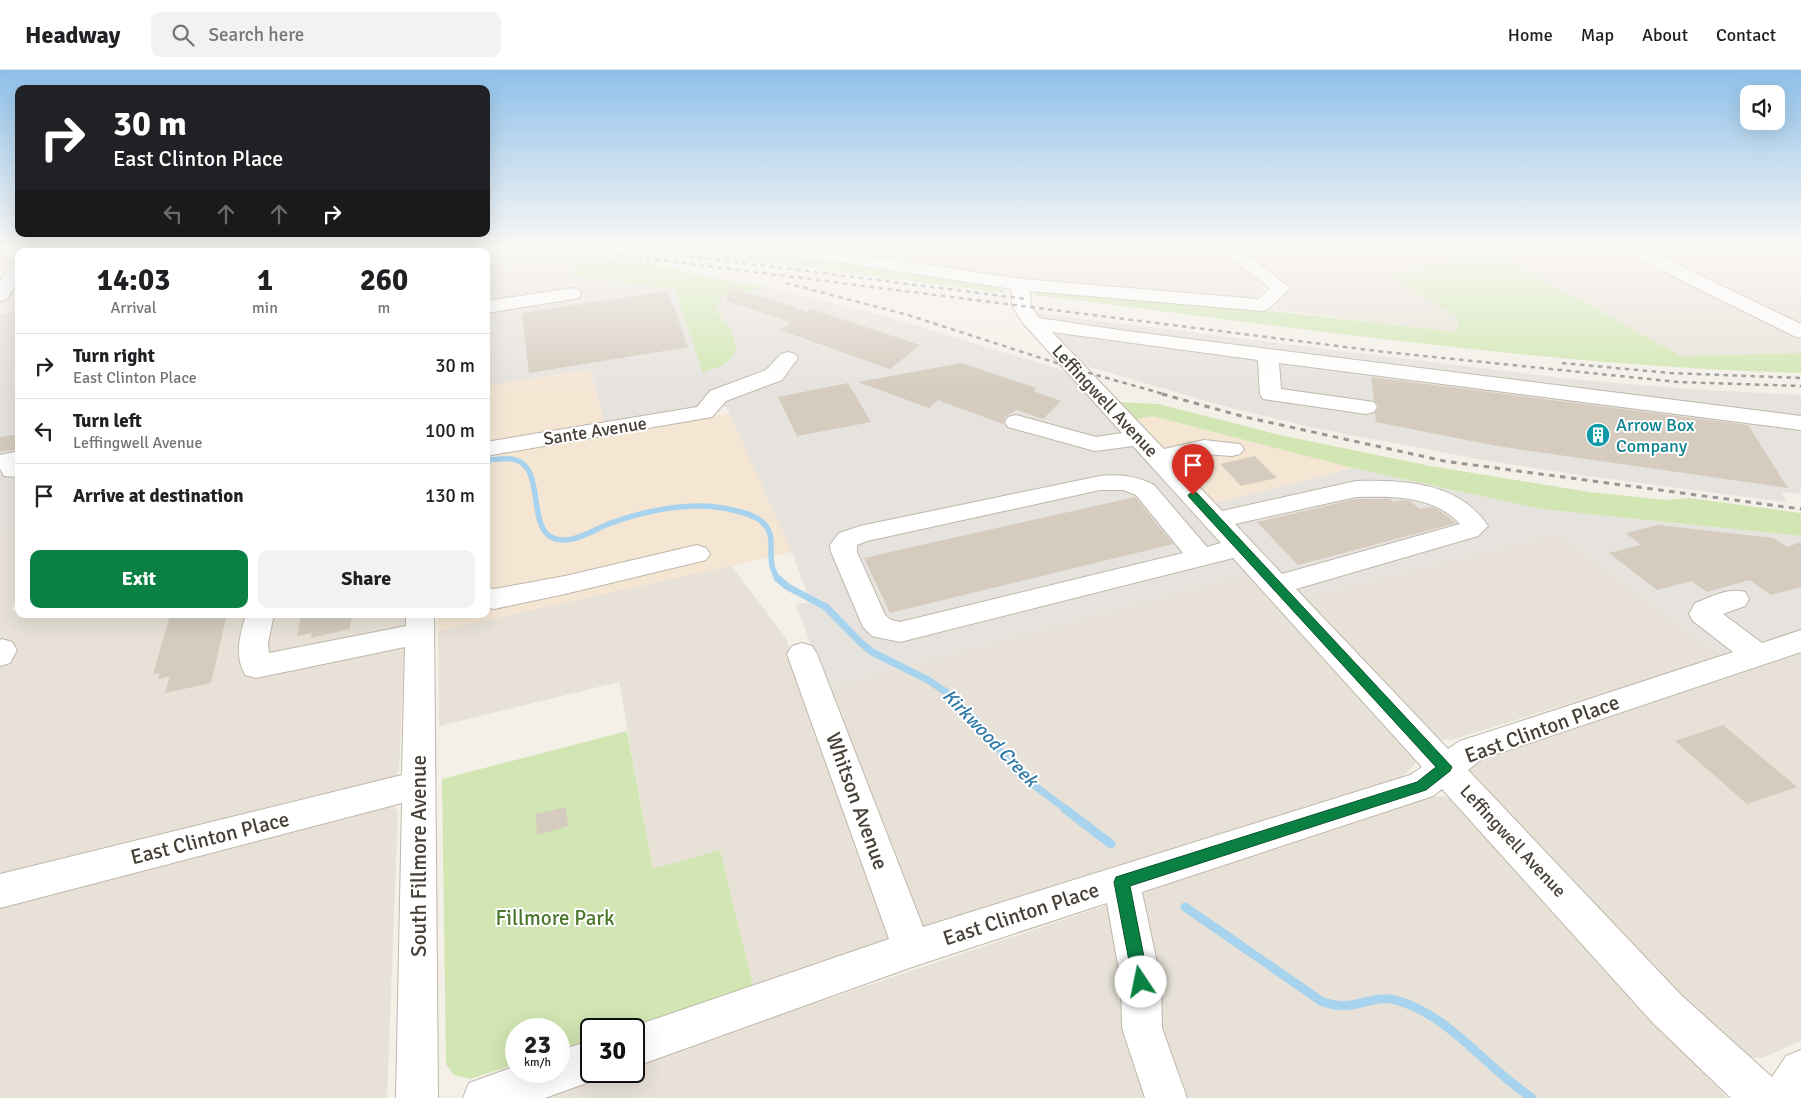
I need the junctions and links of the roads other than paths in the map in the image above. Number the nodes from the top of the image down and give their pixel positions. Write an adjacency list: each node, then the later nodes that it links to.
1 (566, 295): 7 (street)
2 (1020, 295): 9 (street, Leffingwell Avenue)
3 (1142, 295): 4 (street)
4 (1273, 295)
5 (1726, 295): 10 (street)
6 (15, 306): 8 (street)
7 (490, 306)
8 (0, 308)
9 (1033, 323): 11 (street); 17 (street, Leffingwell Avenue)
10 (1801, 332)
11 (1268, 354): 13 (street); 15 (street)
12 (788, 358): 16 (street, Sante Avenue)
13 (1366, 407)
14 (1016, 422): 17 (street)
15 (1801, 423)
16 (490, 448)
17 (1149, 448): 18 (street); 21 (street, Leffingwell Avenue)
18 (1232, 449)
19 (0, 462): 20 (street)
20 (15, 471)
21 (1216, 520): 22 (street, Leffingwell Avenue); 25 (street)
22 (1241, 547): 24 (street); 25 (street, Leffingwell Avenue)
23 (696, 554): 26 (street)
24 (1201, 557): 24 (street)
25 (1276, 585): 33 (street, Leffingwell Avenue)
26 (490, 598)
27 (1735, 599): 32 (street)
28 (259, 618): 29 (street)
29 (420, 624): 34 (street, South Fillmore Avenue)
30 (1801, 641): 32 (street, East Clinton Place)
31 (802, 654): 37 (street, Whitson Avenue)
32 (1757, 655): 33 (street, East Clinton Place)
33 (1445, 767): 35 (street, East Clinton Place); 44 (street, Leffingwell Avenue)
34 (419, 786): 36 (street, East Clinton Place); 41 (street, South Fillmore Avenue)
35 (1122, 882): 37 (street, East Clinton Place); 43 (street)
36 (0, 891)
37 (912, 949): 38 (street, East Clinton Place)
38 (645, 1042)
39 (580, 1065): 42 (street)
40 (1801, 1071): 45 (street)
41 (417, 1098)
42 (484, 1098)
43 (1166, 1098)
44 (1763, 1098)
45 (1783, 1098)

